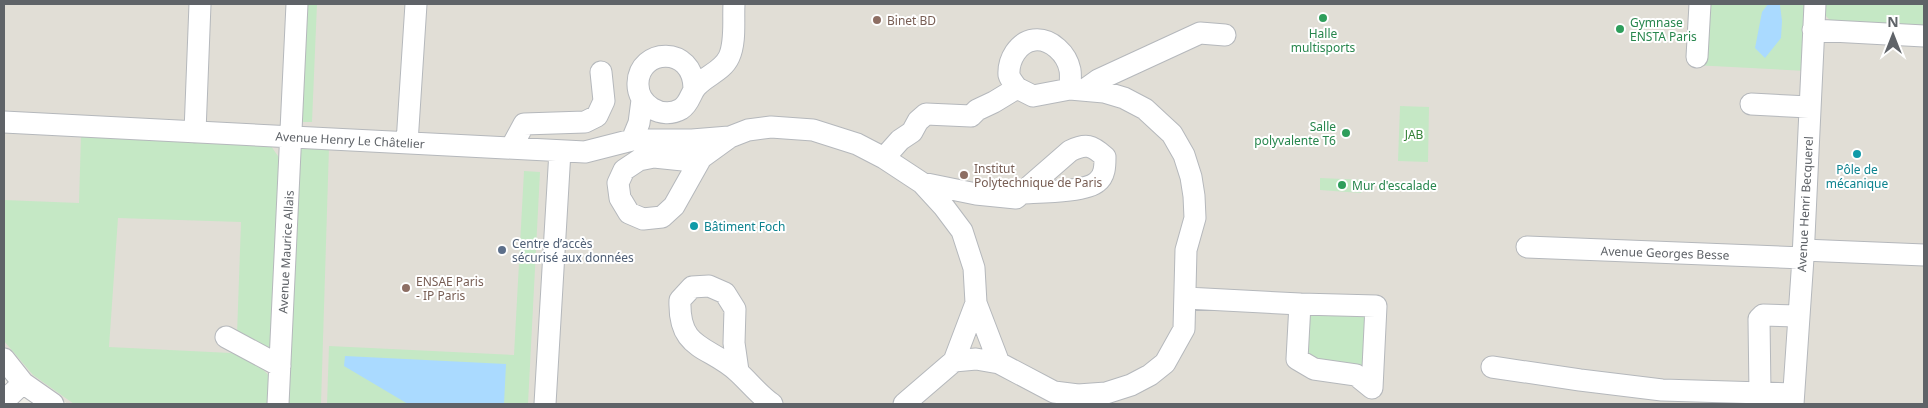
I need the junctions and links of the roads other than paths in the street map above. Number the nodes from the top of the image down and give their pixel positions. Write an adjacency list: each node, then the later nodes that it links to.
1 (200, 4): 21 (street)
2 (297, 4): 22 (street, Avenue Maurice Allais)
3 (416, 4): 25 (street)
4 (734, 4): 13 (street)
5 (1700, 4): 10 (street)
6 (1815, 4): 7 (street, Avenue Henri Becquerel)
7 (1813, 30): 9 (street); 19 (street, Avenue Henri Becquerel)
8 (1225, 35): 15 (street)
9 (1924, 36)
10 (1697, 57)
11 (400, 68): 25 (street)
12 (601, 72): 26 (street)
13 (698, 78): 16 (street); 18 (street)
14 (1017, 88): 15 (street); 15 (street); 29 (street)
15 (1077, 90): 37 (street)
16 (642, 100): 18 (street); 24 (street)
17 (1751, 104): 19 (street)
18 (682, 108): 24 (street, Avenue Henry Le Châtelier)
19 (1809, 108): 35 (street, Avenue Henri Becquerel)
20 (4, 122): 21 (street, Avenue Henry Le Châtelier)
21 (195, 132): 22 (street, Avenue Henry Le Châtelier)
22 (291, 137): 25 (street, Avenue Henry Le Châtelier); 45 (street, Avenue Maurice Allais)
23 (730, 137): 24 (street); 28 (street); 29 (street)
24 (638, 140): 27 (street, Avenue Henry Le Châtelier)
25 (402, 142): 26 (street, Avenue Henry Le Châtelier)
26 (511, 148): 27 (street, Avenue Henry Le Châtelier)
27 (560, 151): 55 (street)
28 (701, 158)
29 (884, 158): 30 (street)
30 (922, 183): 31 (street); 33 (street)
31 (976, 194): 32 (street); 33 (street)
32 (1023, 194)
33 (962, 231): 38 (street)
34 (1527, 247): 35 (street, Avenue Georges Besse)
35 (1803, 254): 36 (street, Avenue Georges Besse); 40 (street, Avenue Henri Becquerel)
36 (1924, 255)
37 (1186, 298): 39 (street); 44 (street)
38 (976, 303): 43 (street); 44 (street)
39 (1300, 304): 50 (street); 50 (street)
40 (1798, 316): 49 (street); 51 (street, Avenue Henri Becquerel)
41 (226, 337): 45 (street)
42 (4, 359): 48 (street)
43 (954, 361): 44 (street); 57 (street)
44 (999, 363)
45 (280, 366): 54 (street, Avenue Maurice Allais)
46 (1492, 367): 49 (street)
47 (738, 372): 56 (street)
48 (23, 382): 52 (street); 53 (street)
49 (1760, 393): 51 (street)
50 (1371, 396)
51 (1793, 399)
52 (4, 401)
53 (53, 404)
54 (278, 404)
55 (545, 404)
56 (772, 404)
57 (904, 404)

